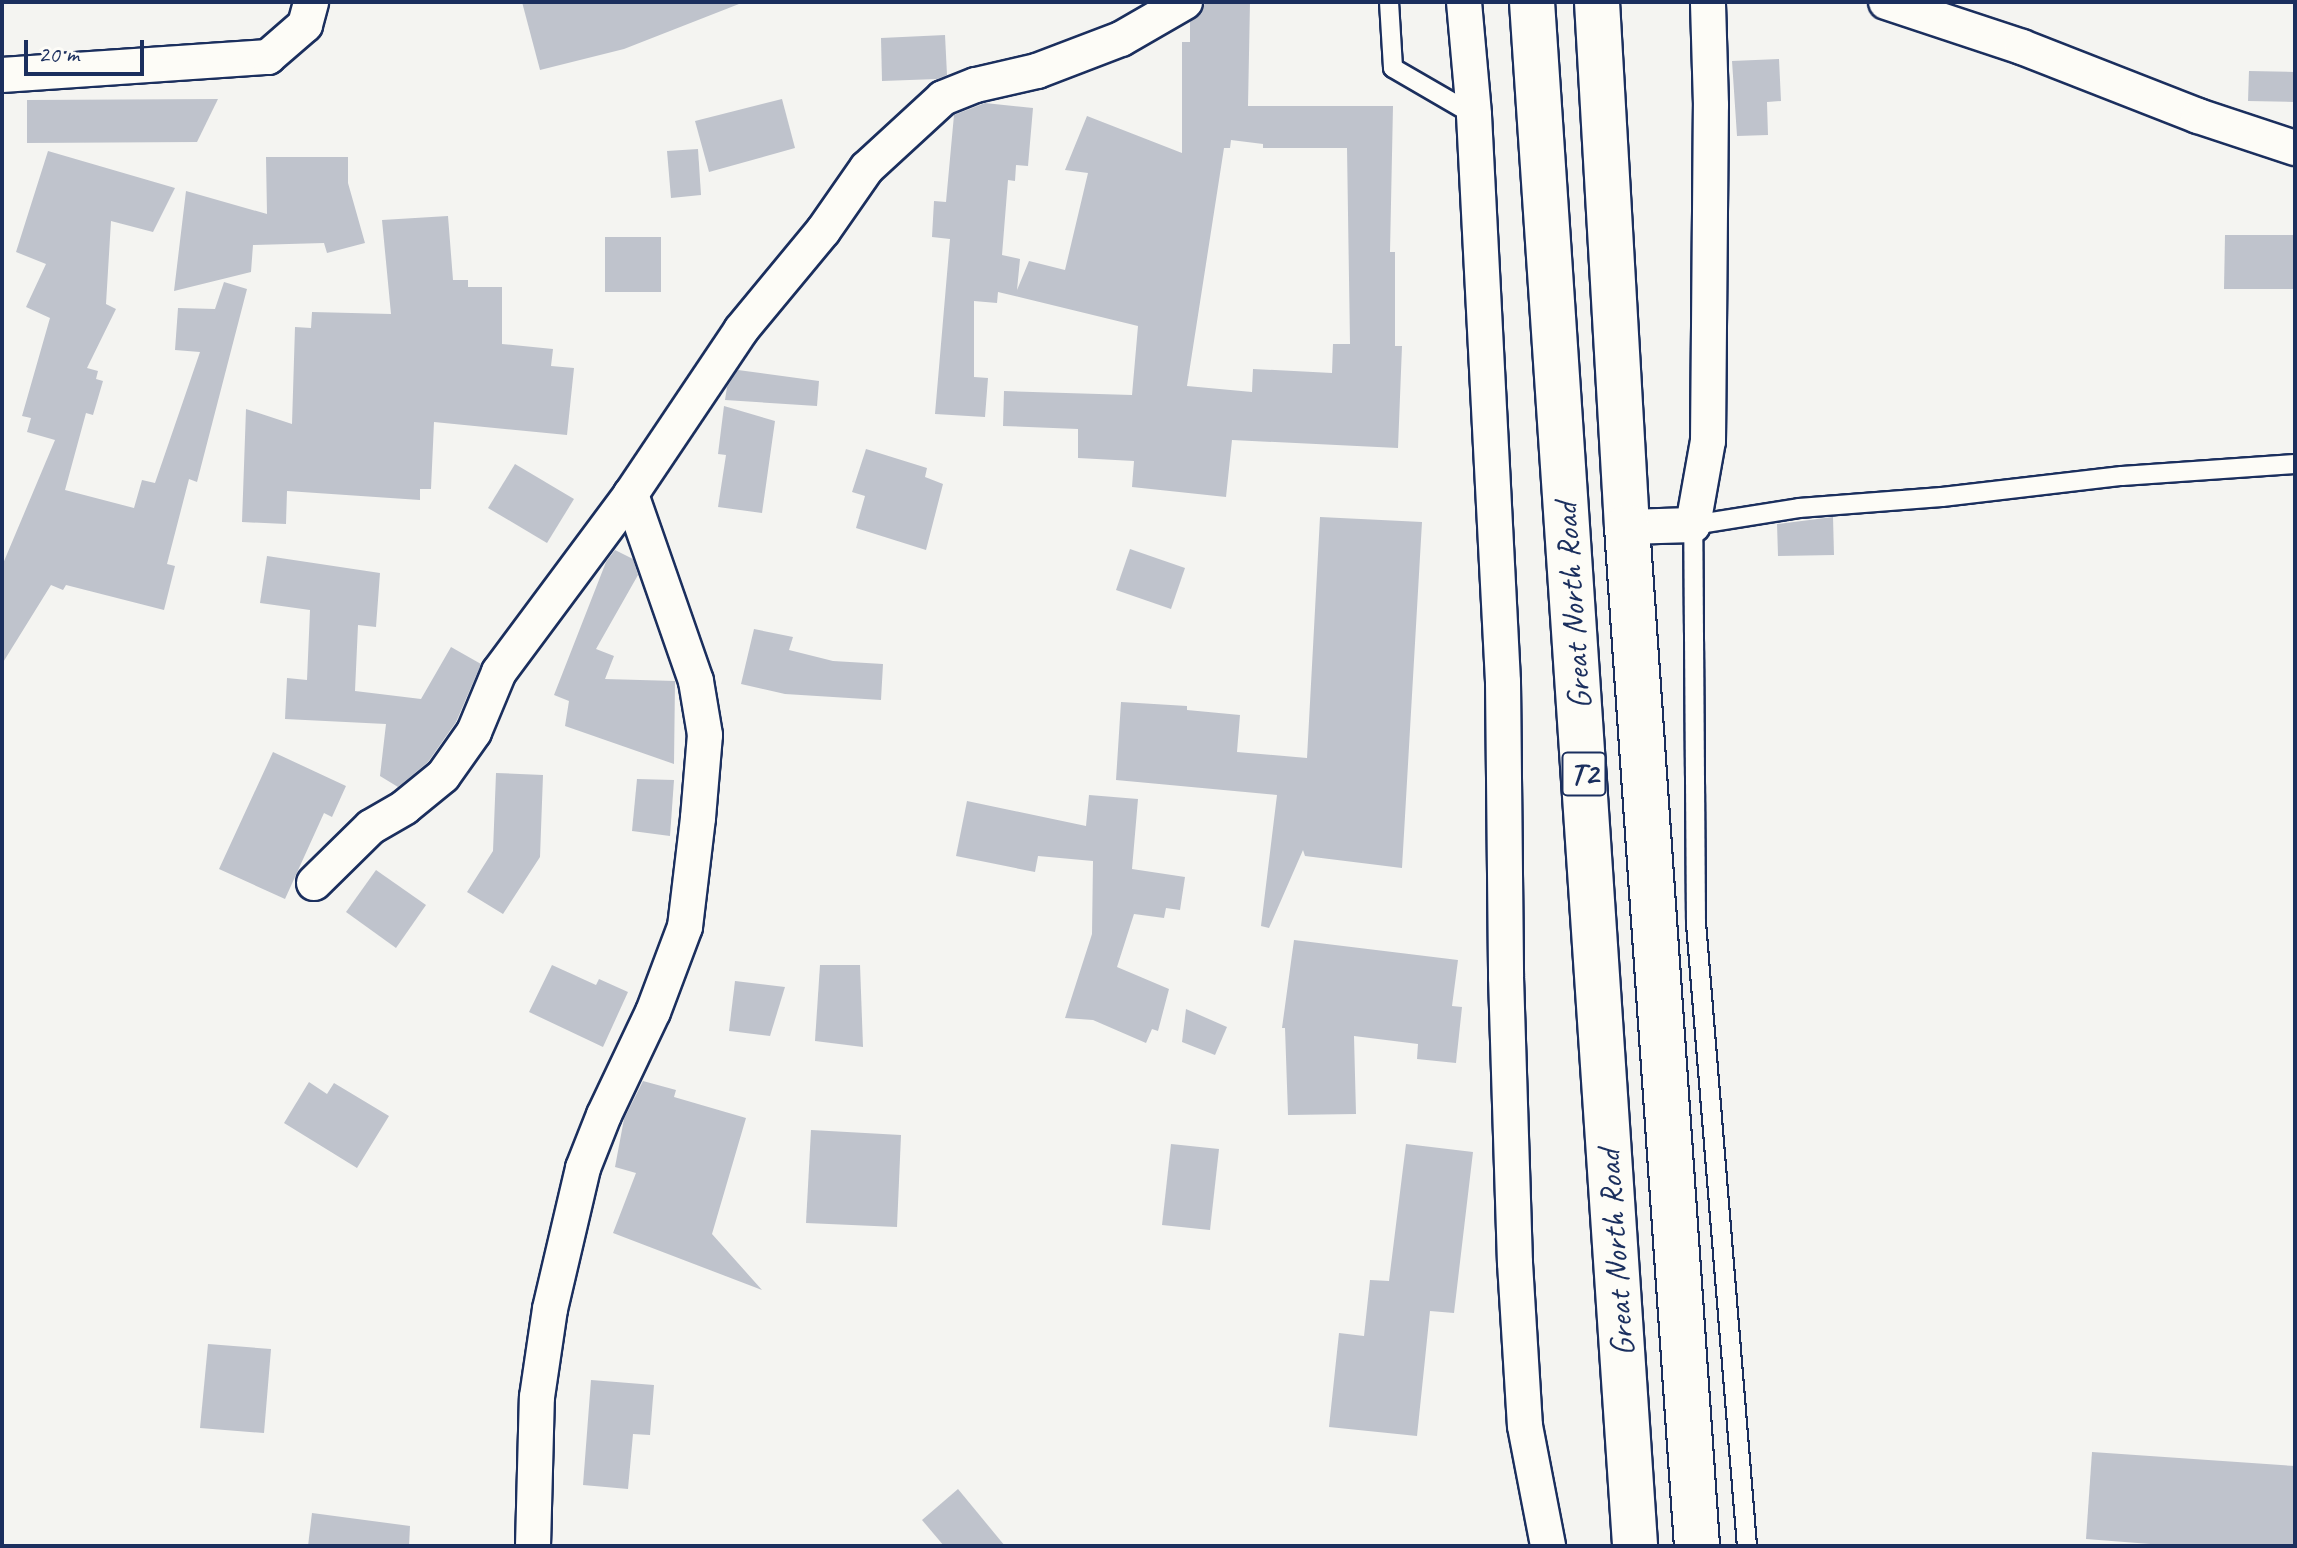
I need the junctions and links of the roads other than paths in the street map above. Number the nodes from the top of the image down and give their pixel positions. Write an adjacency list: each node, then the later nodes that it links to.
1 (311, 2): 9 (street)
2 (1185, 2): 13 (street)
3 (1389, 2): 10 (lane)
4 (1464, 2): 10 (street)
5 (1532, 2): 19 (main road, Great North Road / T2)
6 (1597, 2): 15 (main road, Great North Road / T2)
7 (1708, 2): 14 (street)
8 (1886, 2): 11 (street)
9 (2, 75)
10 (1474, 115): 18 (street)
11 (2295, 148)
12 (2295, 464): 14 (lane)
13 (631, 494): 16 (street); 17 (street)
14 (1693, 525): 15 (street); 21 (lane)
15 (1627, 527): 20 (main road, Great North Road / T2)
16 (314, 883)
17 (533, 1546)
18 (1548, 1546)
19 (1635, 1546)
20 (1697, 1546)
21 (1747, 1546)

